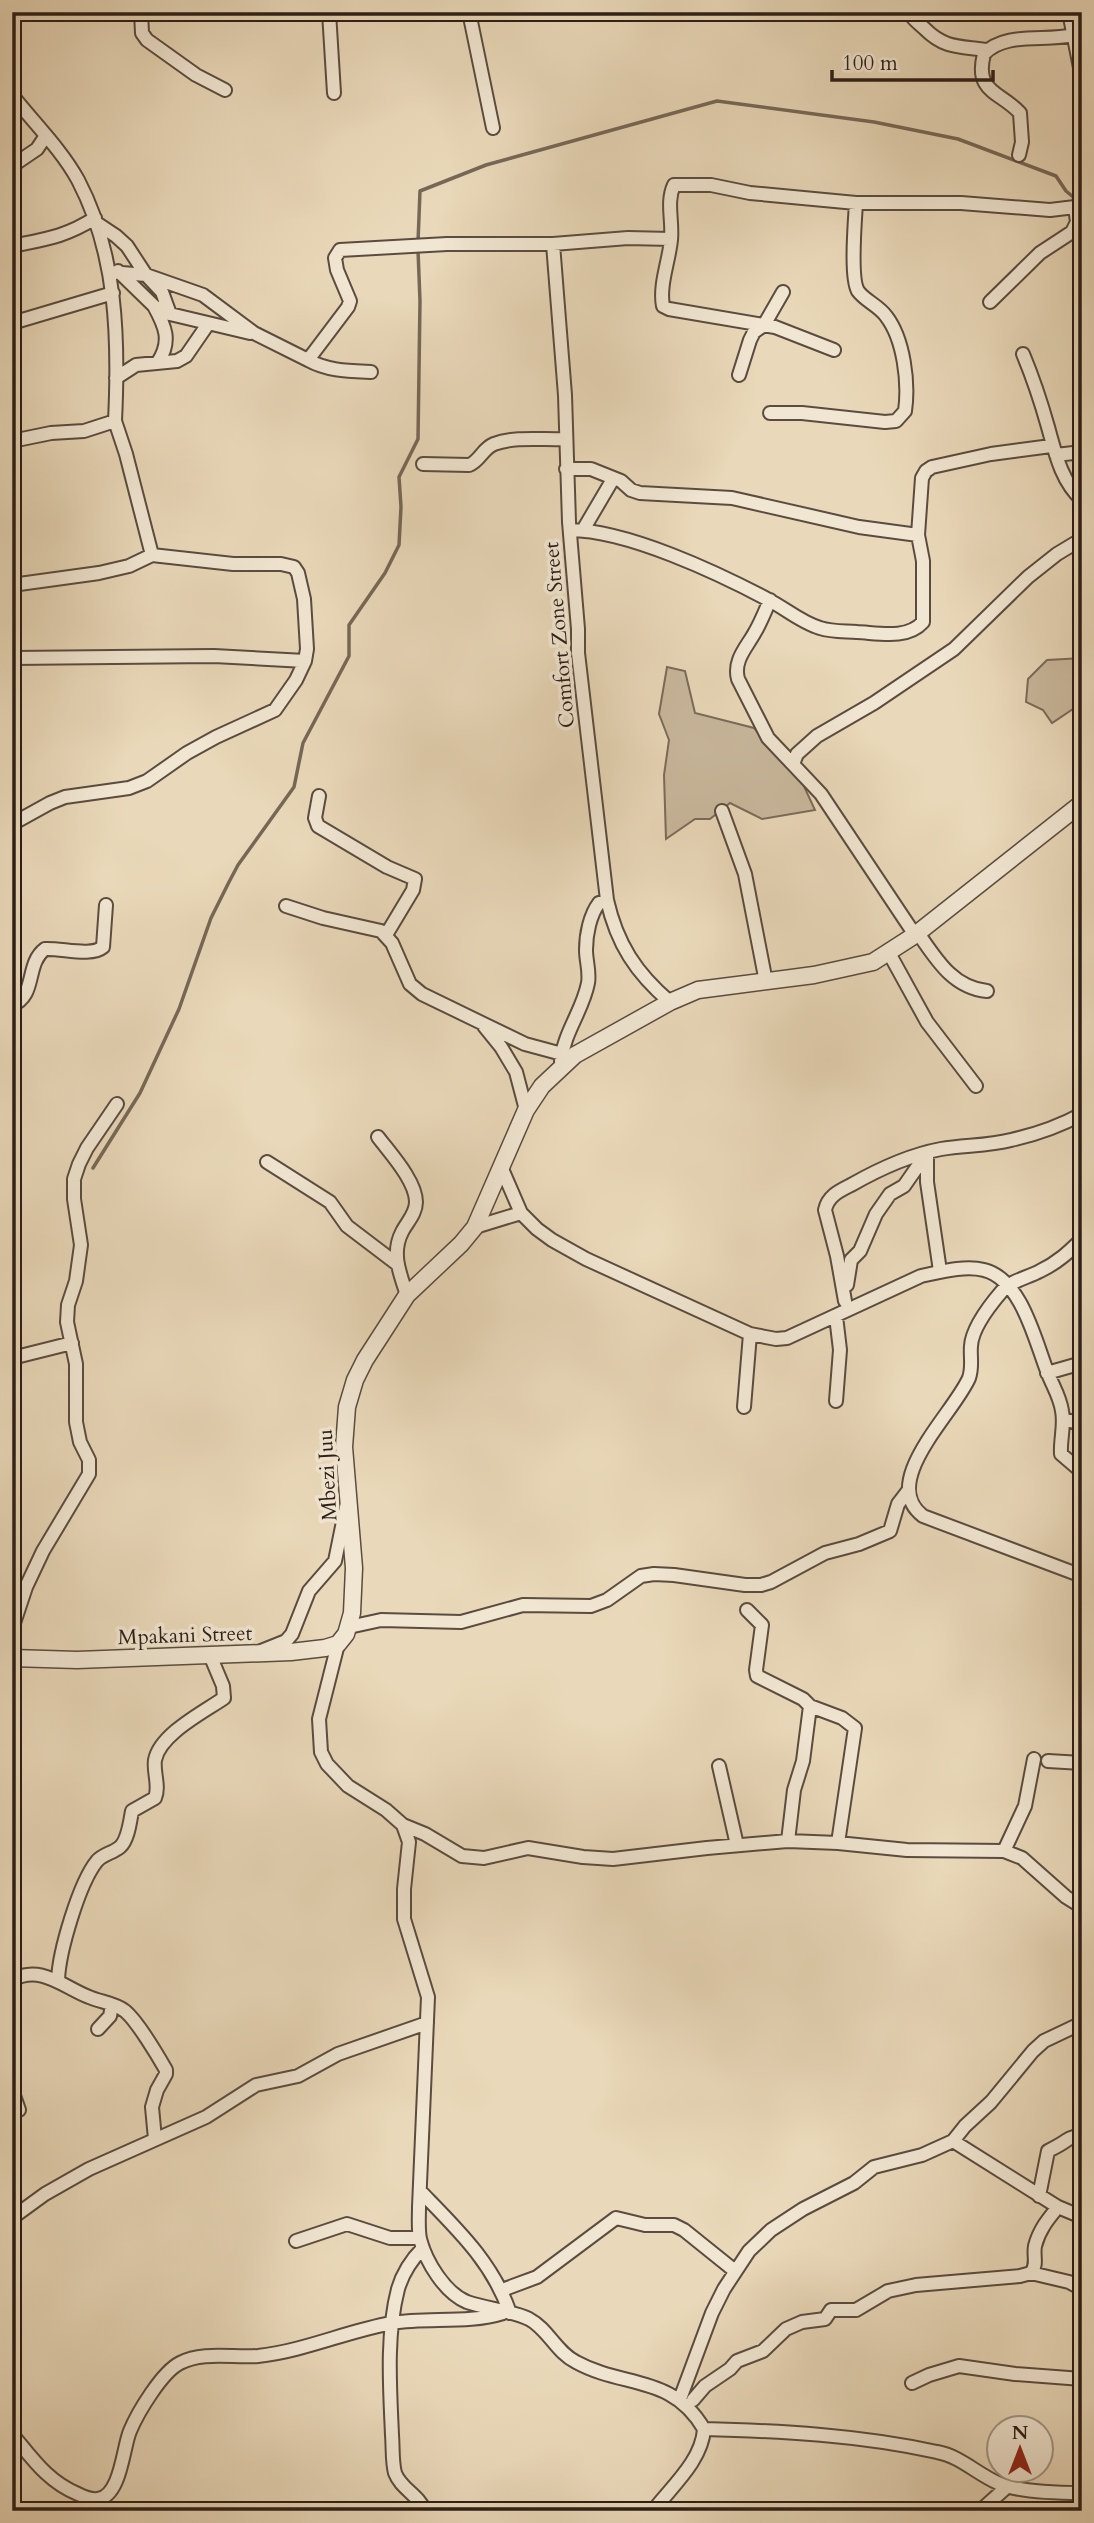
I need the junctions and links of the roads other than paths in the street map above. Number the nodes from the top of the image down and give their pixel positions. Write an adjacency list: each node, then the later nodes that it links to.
1 (141, 12): 9 (street)
2 (329, 12): 10 (street)
3 (469, 12): 12 (street)
4 (909, 12): 7 (street)
5 (1069, 12): 6 (street)
6 (1073, 35): 7 (street); 8 (street)
7 (987, 50): 14 (street)
8 (1082, 78)
9 (225, 90)
10 (334, 93)
11 (12, 95): 13 (street)
12 (493, 128)
13 (45, 137): 15 (street); 18 (street)
14 (1019, 155)
15 (12, 166)
16 (856, 203): 17 (street); 19 (street); 42 (street)
17 (1078, 204): 26 (street)
18 (96, 221): 21 (street); 22 (street); 23 (street)
19 (671, 239): 20 (street); 32 (street)
20 (553, 244): 37 (street); 44 (street, Comfort Zone Street)
21 (12, 246)
22 (114, 272): 23 (street); 25 (street); 27 (street)
23 (146, 275): 28 (street); 29 (street)
24 (783, 292): 32 (street)
25 (113, 293): 30 (street); 41 (street)
26 (990, 302)
27 (153, 306): 28 (street); 38 (street)
28 (170, 314): 31 (street)
29 (229, 314): 33 (street); 34 (street)
30 (12, 323)
31 (208, 324): 33 (street); 38 (street)
32 (764, 325): 35 (street); 40 (street)
33 (222, 328): 34 (street)
34 (254, 333): 37 (street)
35 (834, 350)
36 (1023, 354): 46 (street)
37 (308, 360): 39 (street)
38 (158, 362): 41 (street)
39 (371, 372)
40 (739, 375)
41 (116, 378): 43 (street)
42 (771, 413)
43 (115, 421): 45 (street); 55 (street)
44 (565, 439): 48 (street); 49 (street, Comfort Zone Street)
45 (12, 441)
46 (1054, 451): 47 (street); 51 (street); 53 (street)
47 (1082, 452)
48 (424, 464)
49 (566, 469): 50 (street); 52 (street, Comfort Zone Street)
50 (613, 479): 52 (street); 53 (street)
51 (1082, 500)
52 (576, 530): 57 (street); 65 (street, Comfort Zone Street)
53 (918, 535): 57 (street)
54 (1082, 539): 60 (street)
55 (152, 555): 56 (street); 59 (street)
56 (12, 585)
57 (770, 600): 60 (street)
58 (12, 658): 59 (street)
59 (305, 661): 64 (street)
60 (793, 764): 68 (street)
61 (320, 796): 69 (street)
62 (1082, 803): 68 (street, Mbezi Juu)
63 (722, 811): 71 (street)
64 (12, 824)
65 (607, 900): 73 (street, Comfort Zone Street); 76 (street)
66 (106, 905): 74 (street)
67 (286, 906): 69 (street)
68 (917, 934): 70 (street, Mbezi Juu); 72 (street)
69 (386, 935): 75 (street)
70 (889, 953): 71 (street, Mbezi Juu); 77 (street)
71 (766, 982): 73 (street, Mbezi Juu)
72 (987, 991)
73 (670, 1002): 76 (street, Mbezi Juu)
74 (12, 1005)
75 (480, 1020): 76 (street); 79 (street)
76 (561, 1061): 79 (street, Mbezi Juu)
77 (976, 1086)
78 (117, 1104): 95 (street)
79 (526, 1110): 84 (street, Mbezi Juu)
80 (1082, 1114): 82 (street)
81 (377, 1137): 88 (street)
82 (927, 1153): 89 (street); 92 (street); 92 (street)
83 (267, 1162): 88 (street)
84 (502, 1169): 85 (street); 86 (street, Mbezi Juu)
85 (521, 1213): 86 (street); 94 (street)
86 (475, 1227): 91 (street, Mbezi Juu)
87 (1082, 1239): 90 (street)
88 (397, 1264): 91 (street)
89 (940, 1272): 90 (street); 92 (street)
90 (1009, 1285): 98 (street); 104 (street)
91 (407, 1295): 105 (street, Mbezi Juu)
92 (850, 1304): 93 (street)
93 (835, 1316): 94 (street); 99 (street)
94 (750, 1334): 100 (street)
95 (72, 1343): 96 (street); 109 (street)
96 (12, 1358)
97 (1082, 1363): 98 (street)
98 (1047, 1374): 101 (street)
99 (836, 1401)
100 (744, 1407)
101 (1063, 1419): 102 (street); 103 (street)
102 (1082, 1424)
103 (1082, 1472)
104 (908, 1491): 106 (street); 108 (street)
105 (348, 1498): 108 (street, Mbezi Juu); 111 (street)
106 (1082, 1576)
107 (747, 1609): 114 (street)
108 (349, 1627): 110 (street)
109 (12, 1629)
110 (338, 1644): 111 (street, Mpakani Street); 117 (street)
111 (257, 1653): 112 (street, Mpakani Street)
112 (210, 1654): 113 (street, Mpakani Street); 124 (street)
113 (12, 1658)
114 (810, 1706): 118 (street); 119 (street)
115 (1082, 1763): 121 (street)
116 (719, 1766): 120 (street)
117 (403, 1825): 120 (street); 126 (street)
118 (788, 1841): 119 (street); 120 (street)
119 (838, 1843): 121 (street)
120 (737, 1845)
121 (1004, 1851): 122 (street)
122 (1082, 1907)
123 (12, 1980): 124 (street)
124 (58, 1980): 125 (street)
125 (113, 2005): 128 (street); 132 (street)
126 (427, 2023): 132 (street); 134 (street)
127 (1082, 2023): 133 (street)
128 (98, 2029)
129 (12, 2090): 130 (street)
130 (19, 2110)
131 (1082, 2133): 135 (street)
132 (155, 2139): 138 (street)
133 (953, 2141): 135 (street); 141 (street)
134 (421, 2192): 140 (street); 144 (street)
135 (1039, 2196): 136 (street)
136 (1058, 2207): 137 (street); 142 (street)
137 (1082, 2217)
138 (12, 2218)
139 (296, 2241): 140 (street)
140 (422, 2243): 145 (street); 146 (street)
141 (735, 2271): 144 (street); 149 (street)
142 (1031, 2273): 143 (street); 149 (street)
143 (1082, 2289)
144 (502, 2290): 145 (street)
145 (508, 2312): 146 (street); 149 (street)
146 (393, 2323): 151 (street); 154 (street)
147 (1082, 2379): 148 (street)
148 (912, 2383)
149 (687, 2399): 150 (street)
150 (701, 2425): 152 (street); 155 (street)
151 (12, 2434)
152 (1009, 2485): 153 (street); 156 (street)
153 (1082, 2493)
154 (425, 2511)
155 (653, 2511)
156 (980, 2511)

